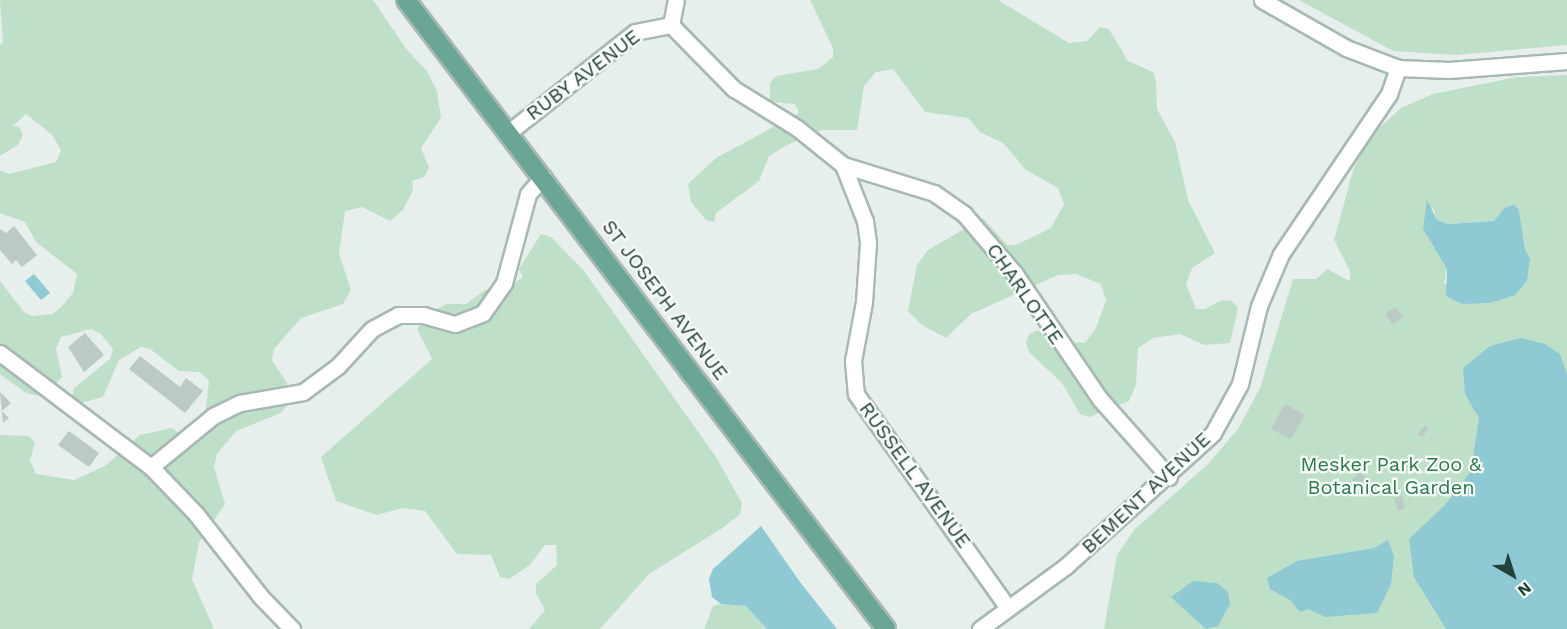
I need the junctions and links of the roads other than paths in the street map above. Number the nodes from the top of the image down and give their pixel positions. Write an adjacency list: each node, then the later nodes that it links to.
1 (406, 0): 7 (main road, ST JOSEPH AVENUE)
2 (676, 0): 4 (street)
3 (1262, 0): 6 (street)
4 (671, 25): 7 (street, RUBY AVENUE); 8 (street, RUSSELL AVENUE)
5 (1567, 61): 6 (street)
6 (1398, 69): 12 (street, BEMENT AVENUE)
7 (508, 132): 9 (main road, ST JOSEPH AVENUE)
8 (843, 165): 12 (street, CHARLOTTE); 13 (street, RUSSELL AVENUE)
9 (543, 177): 11 (street); 15 (main road, ST JOSEPH AVENUE)
10 (0, 353): 11 (street)
11 (151, 467): 14 (street)
12 (1169, 477): 13 (street, BEMENT AVENUE)
13 (1008, 608): 16 (street, BEMENT AVENUE)
14 (292, 629)
15 (886, 629)
16 (980, 629)

